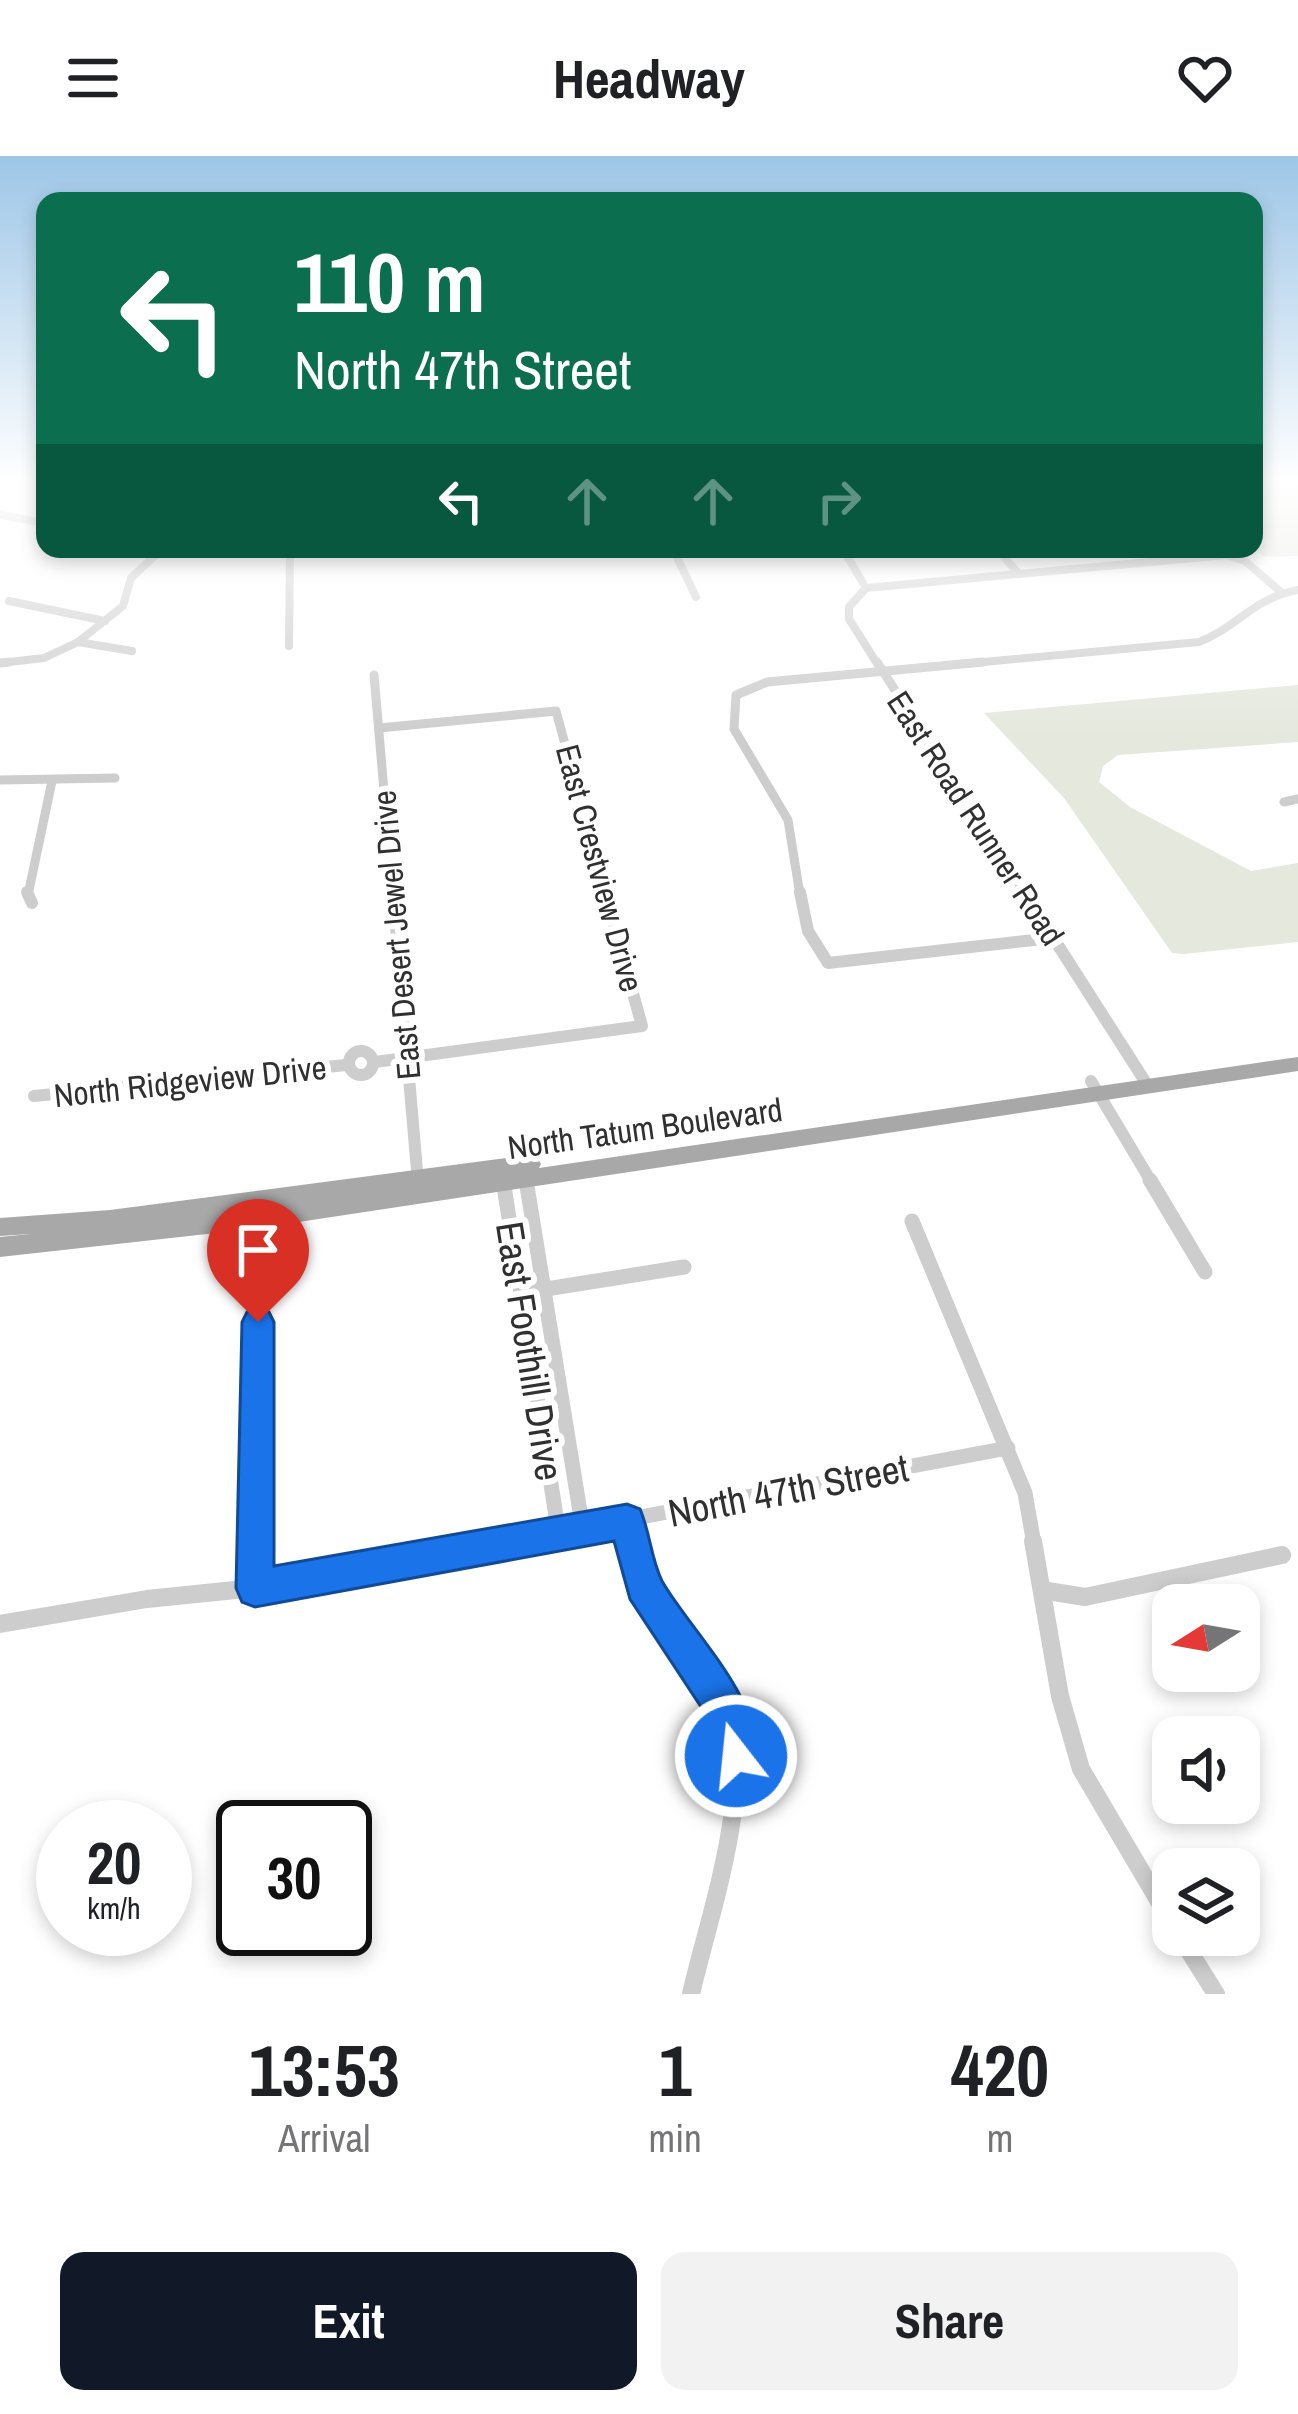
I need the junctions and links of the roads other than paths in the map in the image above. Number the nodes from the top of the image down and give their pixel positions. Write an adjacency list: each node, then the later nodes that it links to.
1 (145, 565): 14 (street)
2 (290, 565): 16 (street)
3 (681, 565): 12 (street)
4 (852, 565): 9 (street)
5 (1011, 565): 8 (street)
6 (1123, 565): 8 (street)
7 (1249, 565): 11 (street)
8 (1019, 574): 9 (street)
9 (866, 588): 19 (street, East Road Runner Road)
10 (1298, 590): 11 (street)
11 (1281, 592): 19 (street)
12 (696, 597)
13 (9, 601): 14 (street)
14 (105, 621): 15 (street)
15 (78, 642): 17 (street); 18 (street)
16 (289, 646)
17 (132, 651)
18 (0, 664)
19 (882, 671): 28 (street, East Road Runner Road); 28 (street)
20 (374, 675): 21 (street, East Desert Jewel Drive)
21 (379, 728): 29 (street, East Crestview Drive); 31 (street, East Desert Jewel Drive)
22 (115, 778): 24 (street)
23 (0, 780): 24 (street)
24 (52, 781): 27 (street)
25 (1298, 799): 26 (street)
26 (1284, 802)
27 (32, 903)
28 (1052, 938): 33 (street, East Road Runner Road)
29 (642, 1026): 31 (street, North Ridgeview Drive)
30 (1298, 1050): 33 (main road, North Tatum Boulevard)
31 (405, 1058): 35 (street, North Ridgeview Drive); 37 (street, East Desert Jewel Drive)
32 (1298, 1064): 33 (main road, North Tatum Boulevard)
33 (1144, 1080): 34 (main road, North Tatum Boulevard)
34 (1095, 1087): 36 (main road, North Tatum Boulevard); 42 (street)
35 (34, 1096)
36 (513, 1174): 37 (main road, North Tatum Boulevard); 43 (street, East Foothill Drive); 44 (street, East Foothill Drive)
37 (418, 1187): 39 (main road, North Tatum Boulevard); 40 (main road, North Tatum Boulevard)
38 (913, 1221): 46 (street)
39 (0, 1227)
40 (0, 1246)
41 (684, 1268): 43 (street)
42 (1205, 1272)
43 (543, 1289): 44 (street); 48 (street, East Foothill Drive)
44 (521, 1293): 49 (street, East Foothill Drive)
45 (258, 1322): 51 (street)
46 (1009, 1448): 47 (street, North 47th Street); 52 (street)
47 (627, 1521): 48 (street, North 47th Street); 56 (street)
48 (583, 1530): 49 (street, North 47th Street)
49 (560, 1534): 51 (street, North 47th Street)
50 (1282, 1555): 52 (street)
51 (255, 1588): 53 (street, North 47th Street)
52 (1042, 1590): 54 (street)
53 (0, 1624)
54 (1152, 1889)
55 (1192, 1956): 57 (street)
56 (691, 1994)
57 (1216, 1994)

